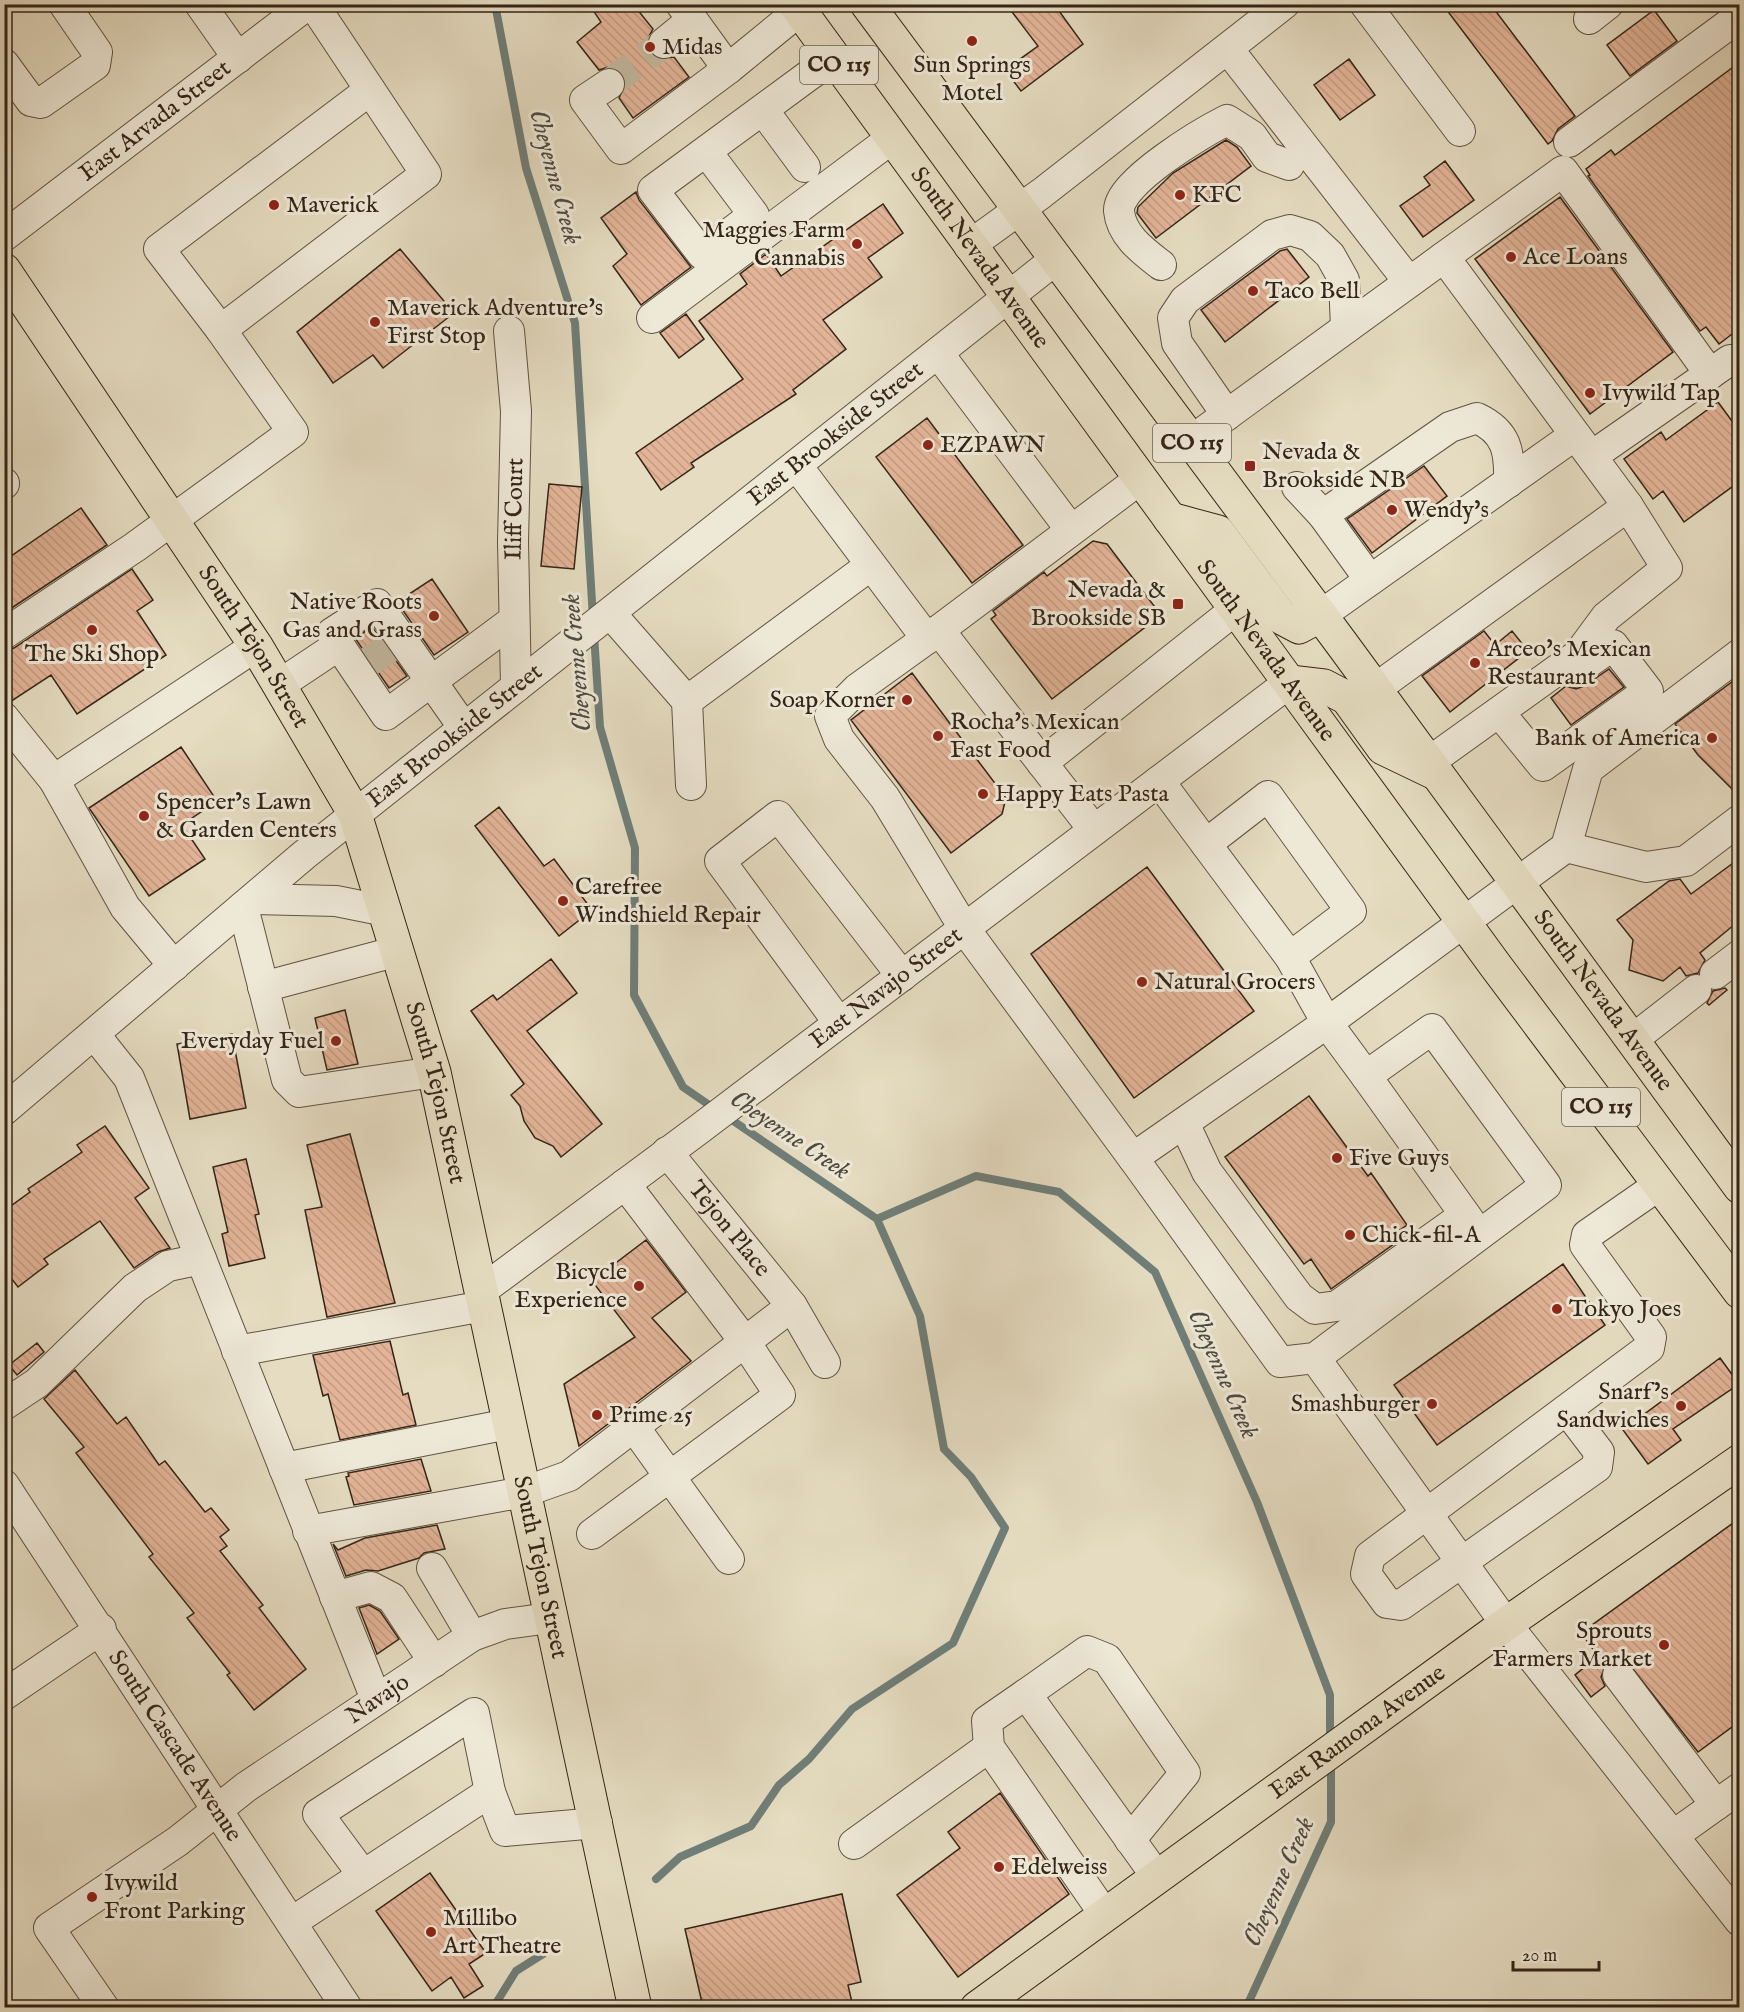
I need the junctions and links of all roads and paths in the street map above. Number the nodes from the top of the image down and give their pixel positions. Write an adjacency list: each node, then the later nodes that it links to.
1 (64, 4): 15 (street)
2 (200, 4): 13 (street)
3 (308, 4): 13 (street, East Arvada Street)
4 (313, 4): 18 (street)
5 (867, 4): 26 (main road, South Nevada Avenue / CO 115)
6 (1284, 4): 12 (street)
7 (1365, 4): 20 (street)
8 (797, 8): 14 (main road, South Nevada Avenue / CO 115); 16 (street)
9 (686, 12): 11 (street); 16 (street)
10 (1740, 16): 22 (street)
11 (664, 43)
12 (1228, 49): 26 (street); 33 (street)
13 (238, 58): 27 (street, East Arvada Street)
14 (834, 58): 19 (street); 21 (main road, South Nevada Avenue / CO 115)
15 (4, 64)
16 (728, 69): 17 (street)
17 (609, 84)
18 (370, 90): 37 (street); 37 (street)
19 (763, 110): 23 (street); 25 (street)
20 (1460, 131)
21 (891, 139): 28 (main road, South Nevada Avenue / CO 115); 35 (street)
22 (1569, 142)
23 (706, 152)
24 (1289, 165): 31 (street)
25 (805, 167)
26 (1019, 210): 28 (street); 30 (main road, South Nevada Avenue / CO 115)
27 (4, 236)
28 (969, 246): 34 (main road, South Nevada Avenue / CO 115)
29 (1444, 257): 33 (street); 42 (street); 42 (street)
30 (1056, 259): 34 (street, East Brookside Street); 41 (main road, South Nevada Avenue / CO 115)
31 (1161, 265)
32 (4, 270): 50 (main road, South Tejon Street)
33 (1409, 282): 36 (street)
34 (1007, 298): 39 (street, East Brookside Street); 44 (main road, South Nevada Avenue / CO 115)
35 (652, 318)
36 (1346, 328): 40 (street); 40 (street)
37 (221, 330): 50 (street)
38 (509, 331): 57 (street, Iliff Court)
39 (938, 353): 43 (street, East Brookside Street); 51 (street)
40 (1227, 415): 41 (street)
41 (1191, 441): 56 (main road, South Nevada Avenue / CO 115)
42 (1583, 445): 45 (street); 47 (street)
43 (797, 466): 52 (street); 54 (street, East Brookside Street)
44 (1140, 479): 49 (main road, South Nevada Avenue / CO 115); 51 (street)
45 (1509, 482): 48 (street); 53 (street)
46 (1297, 487): 48 (street)
47 (1628, 506): 66 (street); 68 (street)
48 (1323, 515): 53 (street)
49 (1170, 519): 55 (main road, South Nevada Avenue / CO 115); 56 (main road)
50 (172, 520): 58 (street); 61 (main road, South Tejon Street)
51 (1071, 530): 59 (street)
52 (871, 565): 59 (street); 69 (street)
53 (1370, 580): 56 (street)
54 (620, 607): 67 (street, East Brookside Street); 69 (street)
55 (1236, 609): 64 (main road, South Nevada Avenue / CO 115); 73 (street)
56 (1321, 615): 68 (main road, South Nevada Avenue / CO 115)
57 (514, 620): 63 (street); 67 (street, Iliff Court)
58 (4, 634)
59 (933, 634): 73 (street); 87 (street)
60 (339, 645): 63 (street); 63 (street); 65 (street)
61 (256, 646): 65 (main road, South Tejon Street); 75 (street)
62 (1740, 654): 82 (street)
63 (431, 681): 72 (street)
64 (1290, 682): 74 (main road); 76 (street, East Navajo Street); 86 (main road, South Nevada Avenue / CO 115)
65 (279, 685): 78 (main road, South Tejon Street)
66 (1535, 686): 70 (street); 70 (street)
67 (516, 687): 72 (street, East Brookside Street)
68 (1375, 689): 74 (main road, South Nevada Avenue / CO 115)
69 (687, 701): 77 (street)
70 (1499, 712): 74 (street)
71 (4, 718): 75 (street)
72 (464, 729): 78 (street, East Brookside Street)
73 (1042, 763): 80 (street)
74 (1433, 768): 83 (main road, South Nevada Avenue / CO 115)
75 (54, 780): 91 (street)
76 (1159, 781): 80 (street, East Navajo Street); 81 (street)
77 (691, 785)
78 (355, 814): 84 (street, East Brookside Street); 85 (main road, South Tejon Street)
79 (1740, 820): 82 (street)
80 (1094, 830): 87 (street, East Navajo Street)
81 (1206, 844): 90 (street); 90 (street)
82 (1566, 847): 83 (street)
83 (1516, 882): 86 (street); 97 (main road, South Nevada Avenue / CO 115)
84 (248, 903): 85 (street); 91 (street, East Brookside Street); 93 (street)
85 (386, 911): 88 (main road, South Tejon Street)
86 (1463, 921): 95 (street); 106 (main road, South Nevada Avenue / CO 115)
87 (964, 928): 92 (street, East Navajo Street); 103 (street)
88 (398, 951): 93 (street); 98 (main road, South Tejon Street)
89 (1740, 955): 97 (street)
90 (1290, 957): 95 (street)
91 (174, 966): 96 (street, East Brookside Street)
92 (902, 976): 94 (street, East Navajo Street); 94 (street)
93 (263, 987): 98 (street)
94 (839, 1023): 102 (street, East Navajo Street)
95 (1327, 1023): 99 (street); 101 (street)
96 (94, 1034): 100 (street, East Brookside Street); 108 (street)
97 (1632, 1040): 104 (main road, South Nevada Avenue / CO 115)
98 (434, 1072): 110 (main road, South Tejon Street)
99 (1366, 1076): 107 (street); 107 (street)
100 (4, 1110)
101 (1191, 1118): 103 (street); 107 (street)
102 (667, 1152): 105 (street, East Navajo Street); 111 (street, Tejon Place)
103 (1133, 1158): 114 (street)
104 (1736, 1175)
105 (625, 1184): 110 (street, East Navajo Street); 112 (street)
106 (1659, 1185): 109 (main road, South Nevada Avenue / CO 115); 117 (street)
107 (1472, 1225): 114 (street)
108 (201, 1259): 113 (street); 116 (street)
109 (1740, 1292)
110 (482, 1298): 113 (street); 118 (main road, South Tejon Street)
111 (792, 1306): 112 (street); 115 (street, Tejon Place)
112 (745, 1342): 119 (street); 122 (street)
113 (237, 1351): 121 (street)
114 (1315, 1358): 125 (street)
115 (825, 1363)
116 (4, 1405)
117 (1568, 1410): 125 (street); 129 (street)
118 (509, 1424): 121 (street); 124 (main road, South Tejon Street)
119 (634, 1427): 122 (street); 124 (street)
120 (1740, 1461): 133 (main road, East Ramona Avenue)
121 (284, 1468): 126 (street)
122 (670, 1476): 127 (street); 128 (street)
123 (4, 1485): 134 (street, South Cascade Avenue)
124 (524, 1492): 126 (street); 132 (main road, South Tejon Street)
125 (1428, 1515): 129 (street); 129 (street)
126 (308, 1531): 131 (street)
127 (592, 1534)
128 (729, 1558)
129 (1462, 1563): 133 (street)
130 (432, 1568): 135 (street)
131 (334, 1597): 136 (street); 140 (street)
132 (550, 1618): 135 (street, Navajo); 145 (main road, South Tejon Street)
133 (1506, 1624): 146 (street); 150 (main road, East Ramona Avenue)
134 (101, 1629): 139 (street); 144 (street, South Cascade Avenue)
135 (472, 1636): 136 (street, Navajo)
136 (434, 1662): 140 (street, Navajo)
137 (1618, 1675): 143 (street)
138 (1026, 1694): 141 (street); 147 (street); 147 (street)
139 (4, 1695)
140 (376, 1699): 144 (street, Navajo)
141 (989, 1747): 148 (street); 151 (street)
142 (490, 1792): 145 (street); 149 (street); 149 (street)
143 (1728, 1796): 146 (street)
144 (219, 1808): 153 (street, South Cascade Avenue); 154 (street)
145 (597, 1823): 156 (main road, South Tejon Street)
146 (1674, 1835): 152 (street)
147 (1130, 1840): 150 (street)
148 (854, 1844)
149 (363, 1875): 153 (street)
150 (1157, 1877): 151 (main road, East Ramona Avenue)
151 (1105, 1915): 157 (main road, East Ramona Avenue)
152 (1740, 1921)
153 (292, 1922): 155 (street, South Cascade Avenue)
154 (104, 2007)
155 (347, 2007)
156 (635, 2007)
157 (978, 2007)

